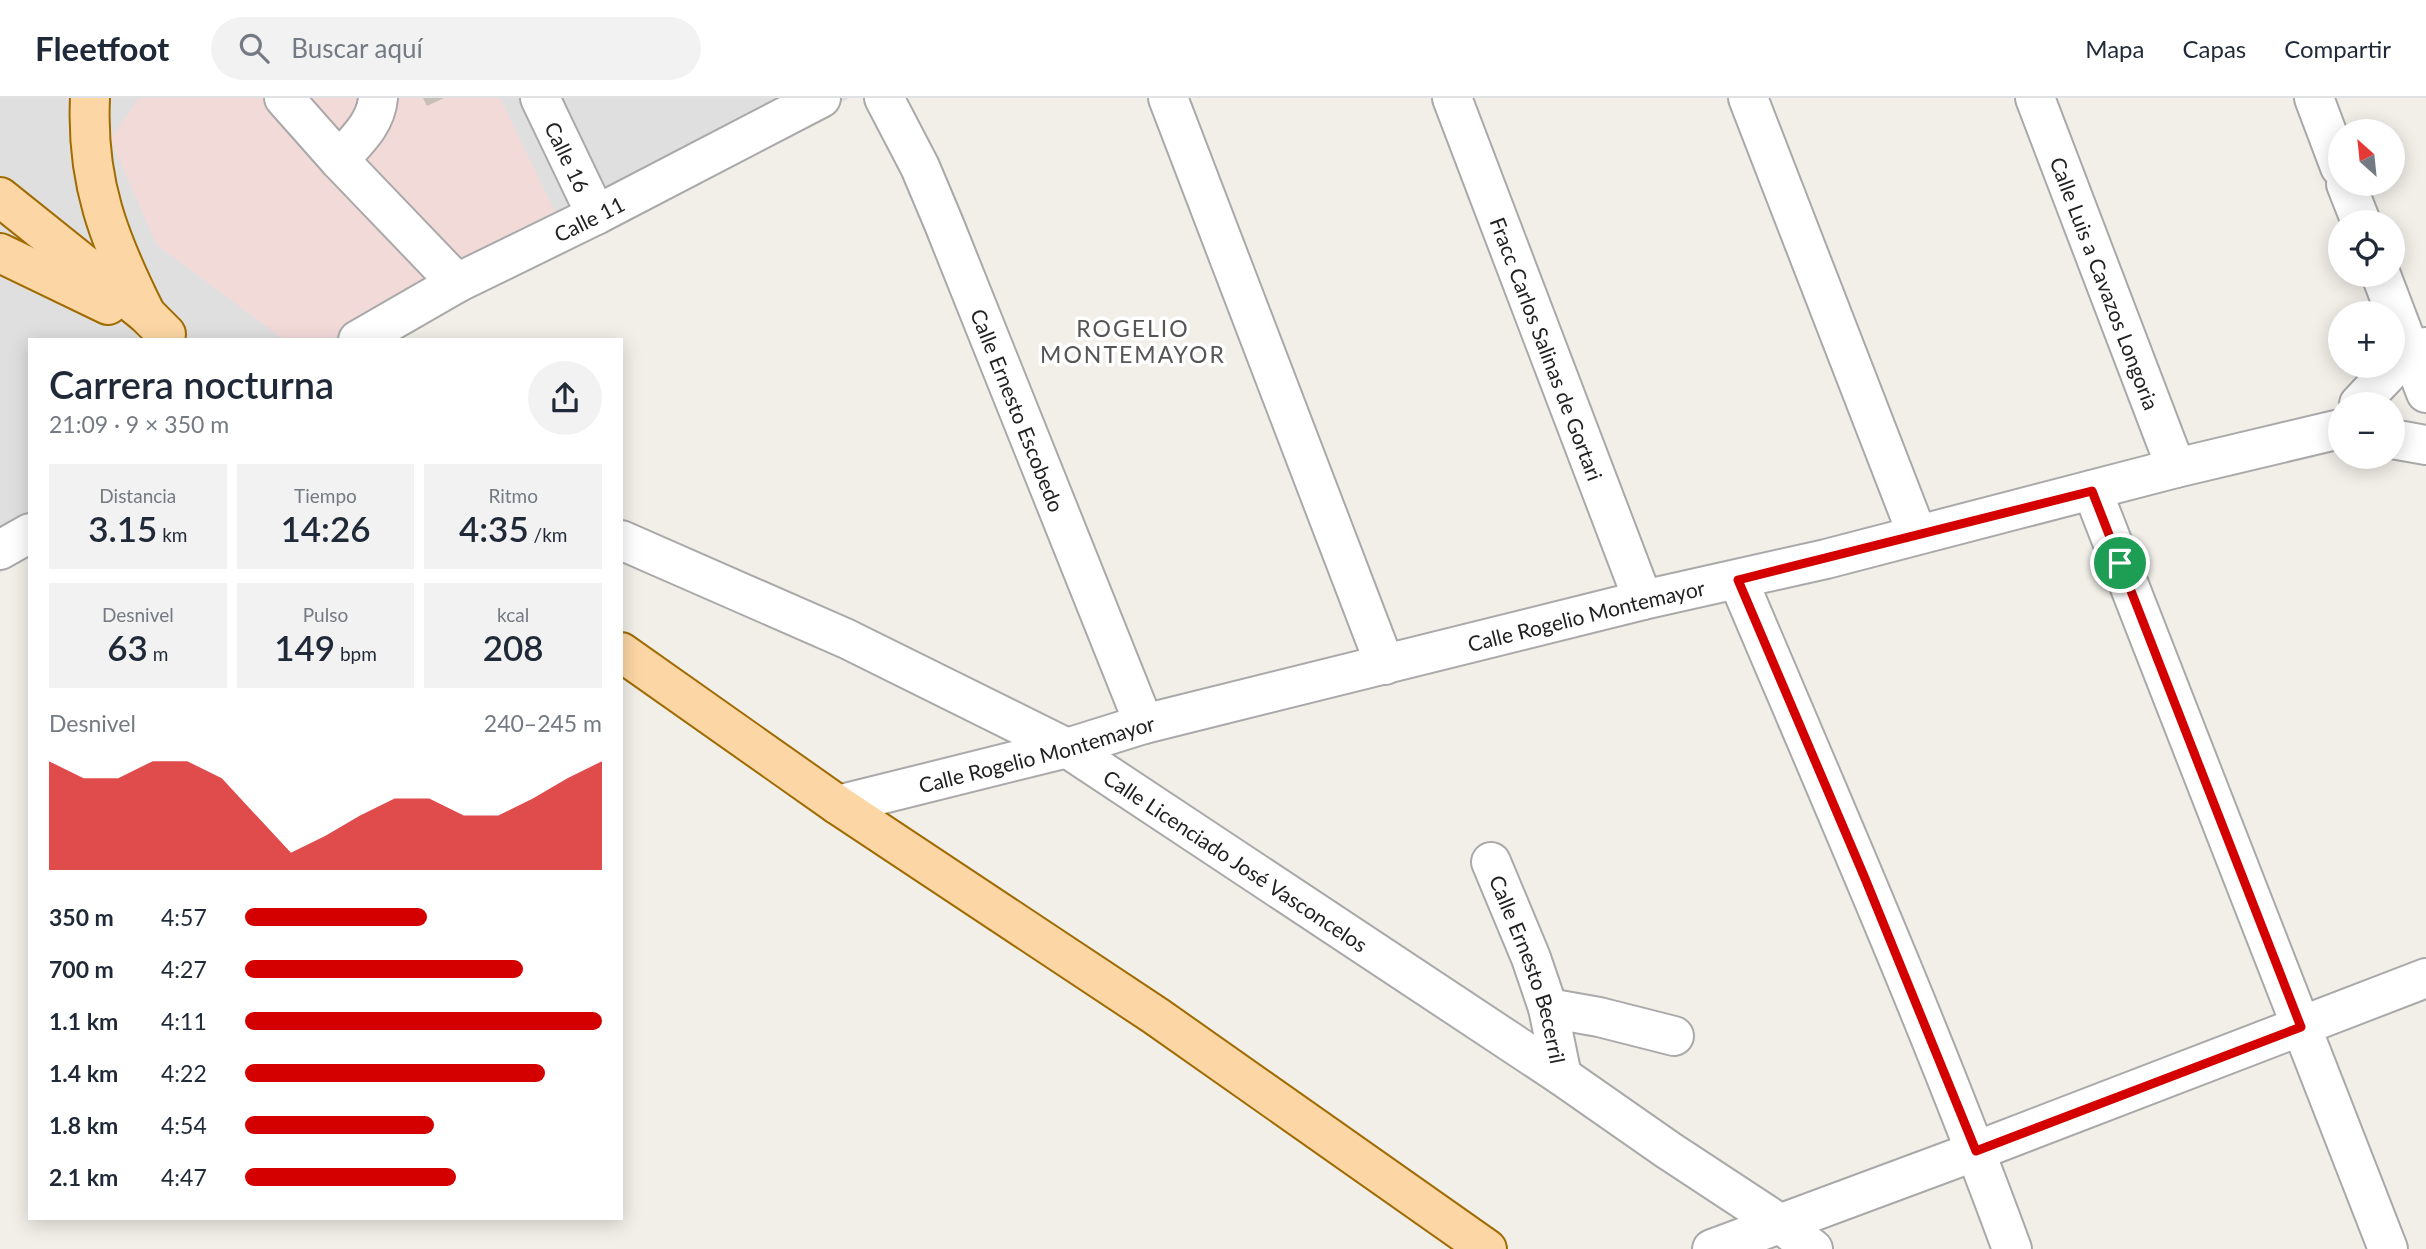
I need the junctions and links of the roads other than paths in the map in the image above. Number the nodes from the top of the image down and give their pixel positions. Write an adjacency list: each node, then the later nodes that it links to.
1 (90, 98): 20 (main road)
2 (284, 98): 13 (street)
3 (378, 98): 13 (street)
4 (540, 98): 15 (street, Calle 16)
5 (821, 98): 15 (street, Calle 11)
6 (884, 98): 38 (street, Calle Ernesto Escobedo)
7 (1168, 98): 37 (street)
8 (1452, 98): 35 (street, Fracc Carlos Salinas de Gortari)
9 (1748, 98): 31 (street)
10 (2035, 98): 28 (street, Calle Luis a Cavazos Longoria)
11 (2315, 98): 12 (street)
12 (2328, 134)
13 (339, 160): 17 (street)
14 (0, 197): 20 (main road)
15 (596, 215): 17 (street, Calle 11)
16 (0, 253): 20 (main road)
17 (457, 284): 19 (street, Calle 11)
18 (2387, 287): 22 (street)
19 (408, 327): 21 (street, Calle 11)
20 (162, 329)
21 (366, 338)
22 (2418, 349): 23 (street, Calle Rogelio Montemayor); 24 (street)
23 (2374, 392)
24 (2426, 393)
25 (2328, 426): 28 (street, Calle Rogelio Montemayor)
26 (2405, 441): 27 (street)
27 (2426, 445)
28 (2176, 468): 29 (street, Calle Rogelio Montemayor)
29 (2092, 491): 31 (street, Calle Rogelio Montemayor); 44 (street)
30 (28, 534): 33 (street)
31 (1917, 534): 34 (street, Calle Rogelio Montemayor)
32 (623, 541): 39 (street, Calle Licenciado José Vasconcelos)
33 (0, 550)
34 (1738, 580): 35 (street, Calle Rogelio Montemayor); 47 (street)
35 (1643, 600): 37 (street, Calle Rogelio Montemayor)
36 (623, 653): 40 (main road)
37 (1385, 665): 38 (street, Calle Rogelio Montemayor)
38 (1144, 724): 39 (street, Calle Rogelio Montemayor)
39 (1067, 748): 40 (street, Calle Rogelio Montemayor); 46 (street, Calle Licenciado José Vasconcelos)
40 (838, 805): 49 (main road)
41 (1492, 862): 43 (street, Calle Ernesto Becerril)
42 (2426, 978): 44 (street)
43 (1548, 1007): 45 (street); 46 (street, Calle Ernesto Becerril)
44 (2301, 1027): 47 (street); 53 (street)
45 (1674, 1036)
46 (1562, 1076): 48 (street, Calle Licenciado José Vasconcelos)
47 (1976, 1151): 48 (street); 52 (street)
48 (1782, 1225): 50 (street); 51 (street, Calle Licenciado José Vasconcelos)
49 (1487, 1249)
50 (1712, 1249)
51 (1813, 1249)
52 (2012, 1249)
53 (2388, 1249)

